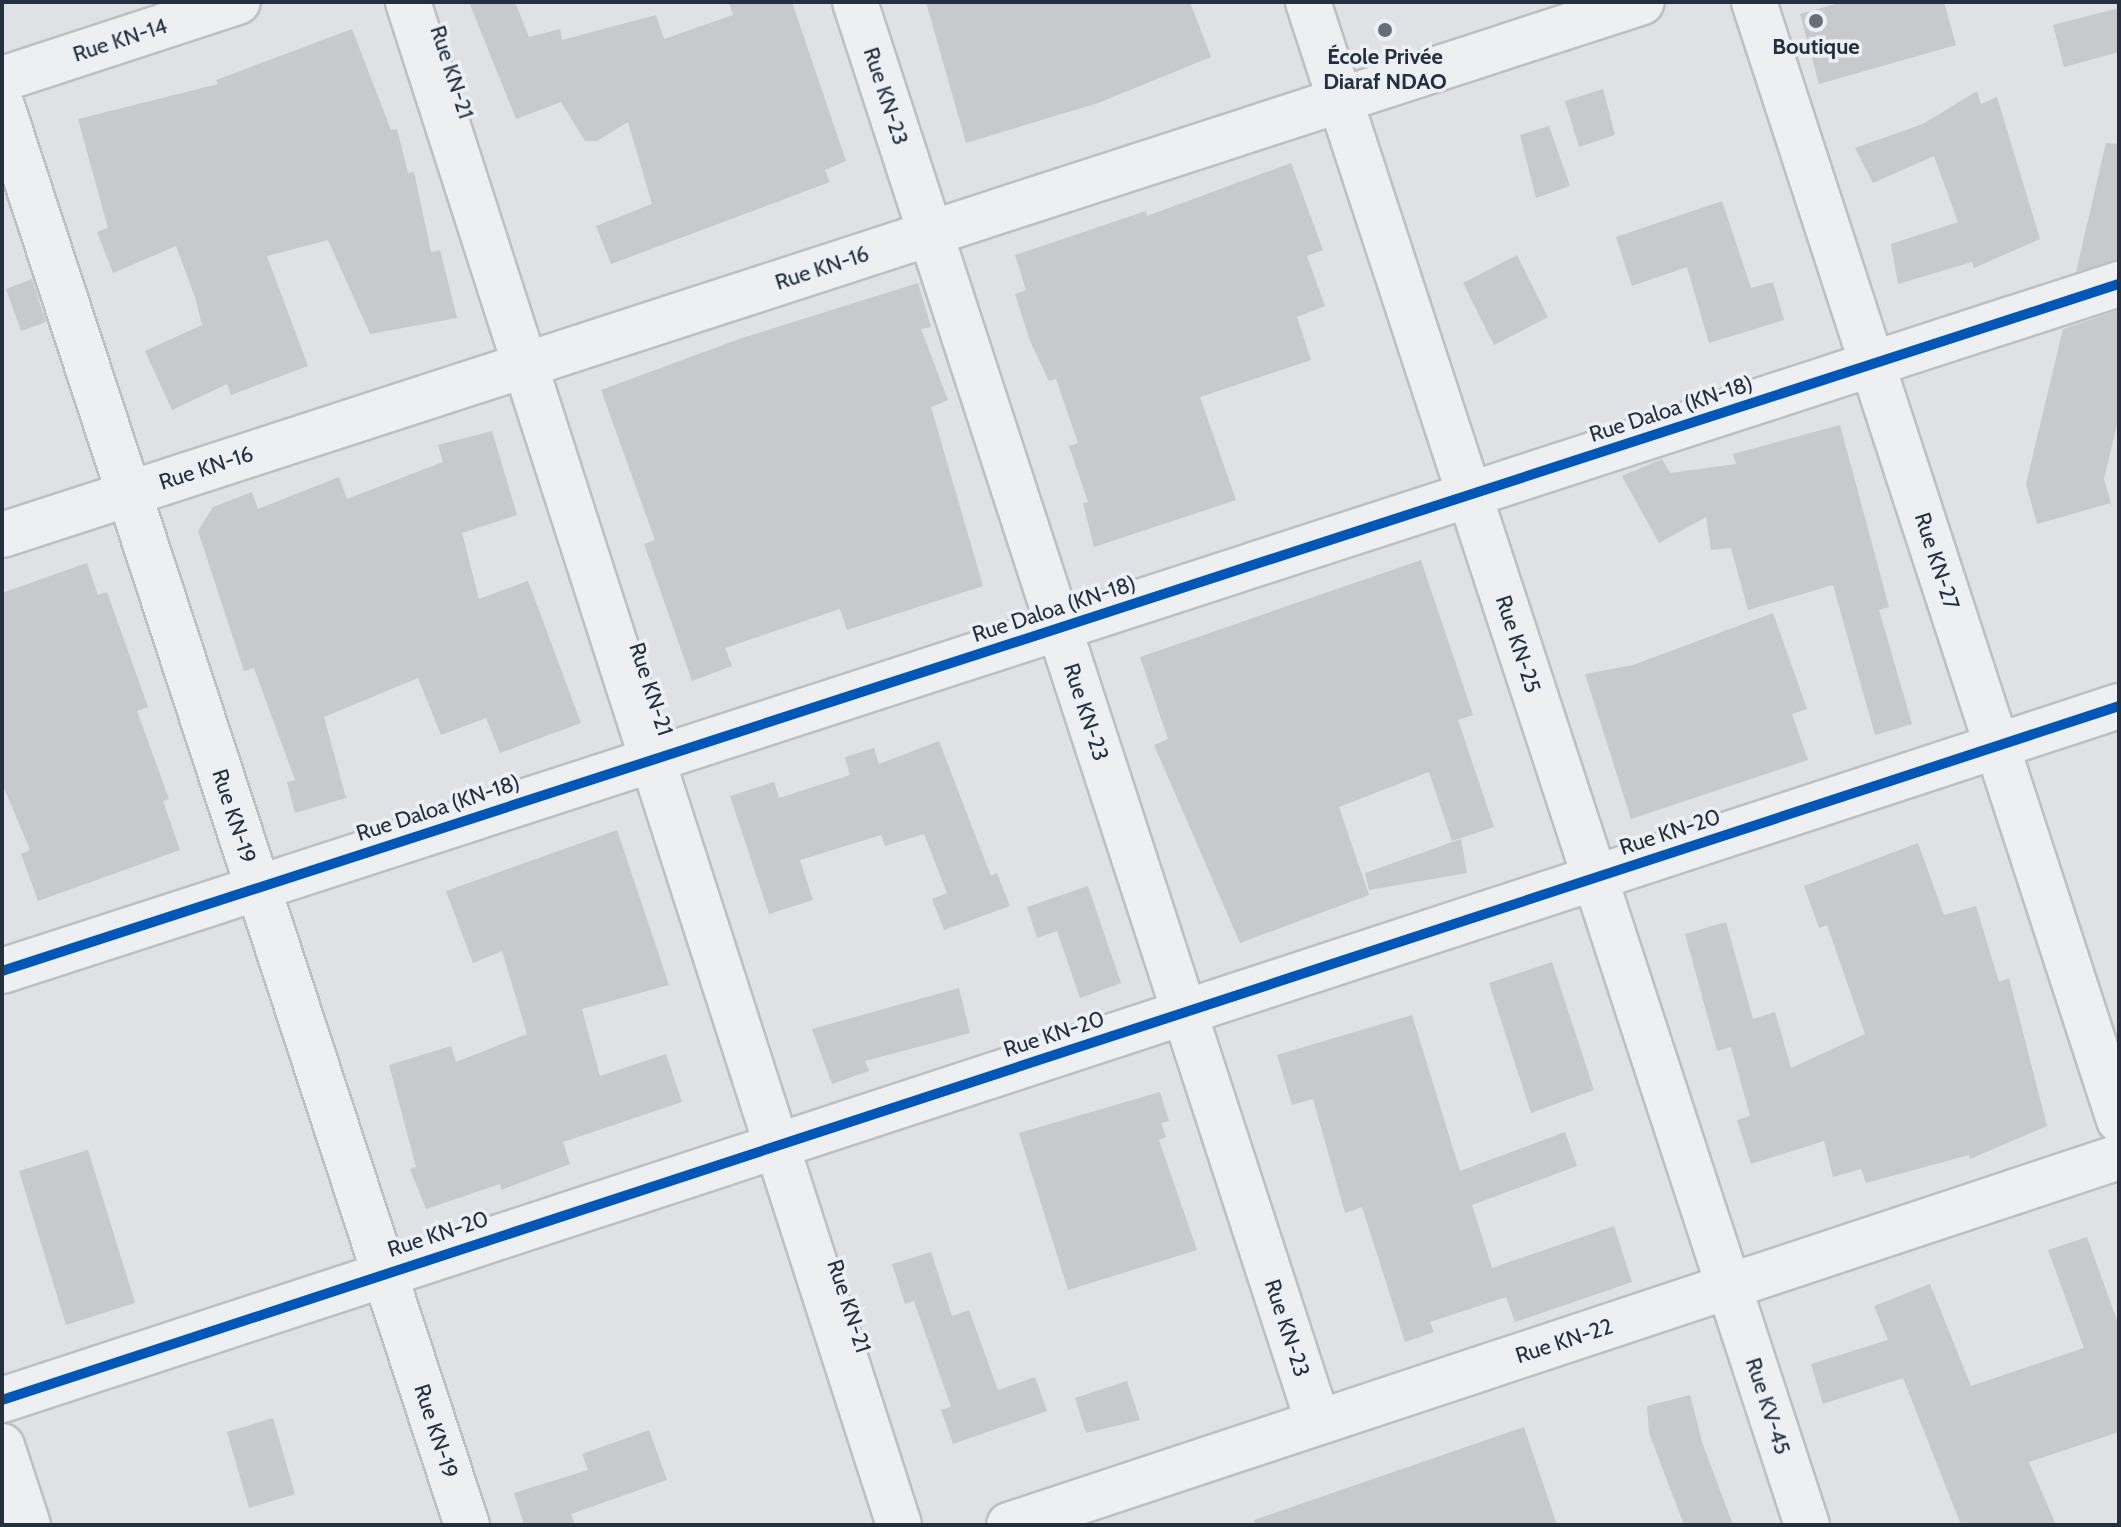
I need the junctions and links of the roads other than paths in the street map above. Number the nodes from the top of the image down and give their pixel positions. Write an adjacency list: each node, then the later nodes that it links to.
1 (238, 2): 7 (street, Rue KN-14)
2 (408, 2): 13 (street, Rue KN-21)
3 (855, 2): 10 (street, Rue KN-23)
4 (1308, 2): 8 (street, Rue KN-25)
5 (1642, 2): 8 (street, Rue KN-16)
6 (1754, 2): 12 (street, Rue KN-27)
7 (2, 79)
8 (1340, 100): 10 (street, Rue KN-16); 15 (street, Rue KN-25)
9 (2, 106): 14 (street, Rue KN-19)
10 (930, 233): 13 (street, Rue KN-16); 17 (street, Rue KN-23)
11 (2119, 284): 12 (street, Rue Daloa (KN-18))
12 (1872, 364): 15 (street, Rue Daloa (KN-18)); 19 (street, Rue KN-27)
13 (525, 365): 14 (street, Rue KN-16); 20 (street, Rue KN-21)
14 (129, 493): 16 (street, Rue KN-16); 22 (street, Rue KN-19)
15 (1469, 495): 17 (street, Rue Daloa (KN-18)); 21 (street, Rue KN-25)
16 (2, 535)
17 (1059, 628): 20 (street, Rue Daloa (KN-18)); 24 (street, Rue KN-23)
18 (2119, 706): 19 (street, Rue KN-20)
19 (1997, 746): 21 (street, Rue KN-20); 25 (street, Rue KN-27)
20 (653, 760): 22 (street, Rue Daloa (KN-18)); 26 (street, Rue KN-21)
21 (1595, 878): 24 (street, Rue KN-20); 29 (street, Rue KN-25)
22 (258, 888): 23 (street, Rue Daloa (KN-18)); 28 (street, Rue KN-19)
23 (2, 971)
24 (1184, 1013): 26 (street, Rue KN-20); 31 (street, Rue KN-23)
25 (2119, 1120)
26 (777, 1146): 28 (street, Rue KN-20); 35 (street, Rue KN-21)
27 (2119, 1157): 29 (street, Rue KN-22)
28 (384, 1272): 30 (street, Rue KN-20); 34 (street, Rue KN-19)
29 (1729, 1287): 31 (street, Rue KN-22); 37 (street, Rue KV-45)
30 (2, 1400)
31 (1318, 1422): 36 (street, Rue KN-22)
32 (2, 1446): 33 (street)
33 (28, 1525)
34 (467, 1525)
35 (899, 1525)
36 (1009, 1525)
37 (1807, 1525)

